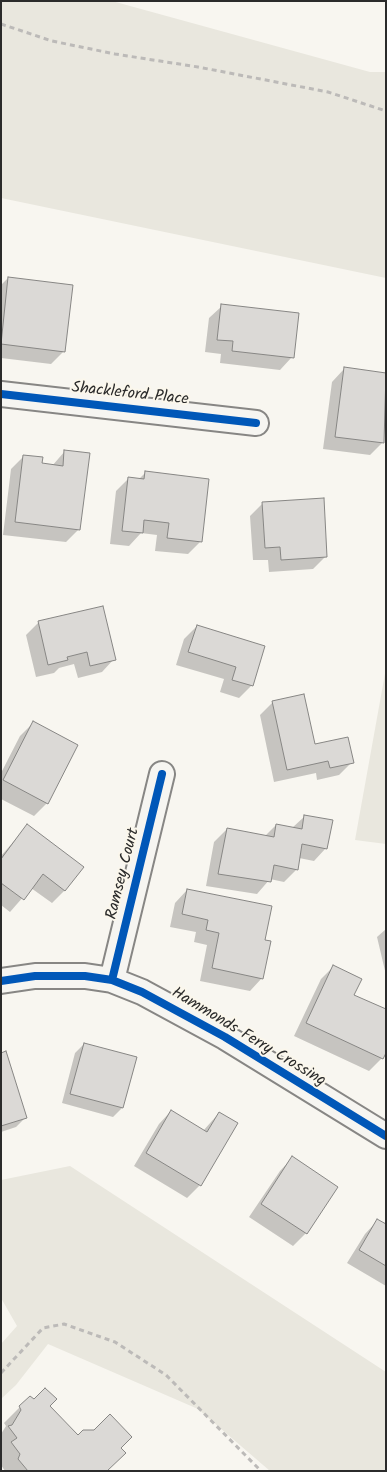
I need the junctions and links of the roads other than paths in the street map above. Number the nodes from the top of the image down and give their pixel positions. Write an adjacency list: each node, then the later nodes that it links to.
1 (1, 394): 2 (street, Shackleford Place)
2 (256, 423)
3 (162, 774): 4 (street, Ramsey Court)
4 (112, 980): 5 (street, Hammonds Ferry Crossing); 6 (street, Hammonds Ferry Crossing)
5 (1, 981)
6 (386, 1136)

